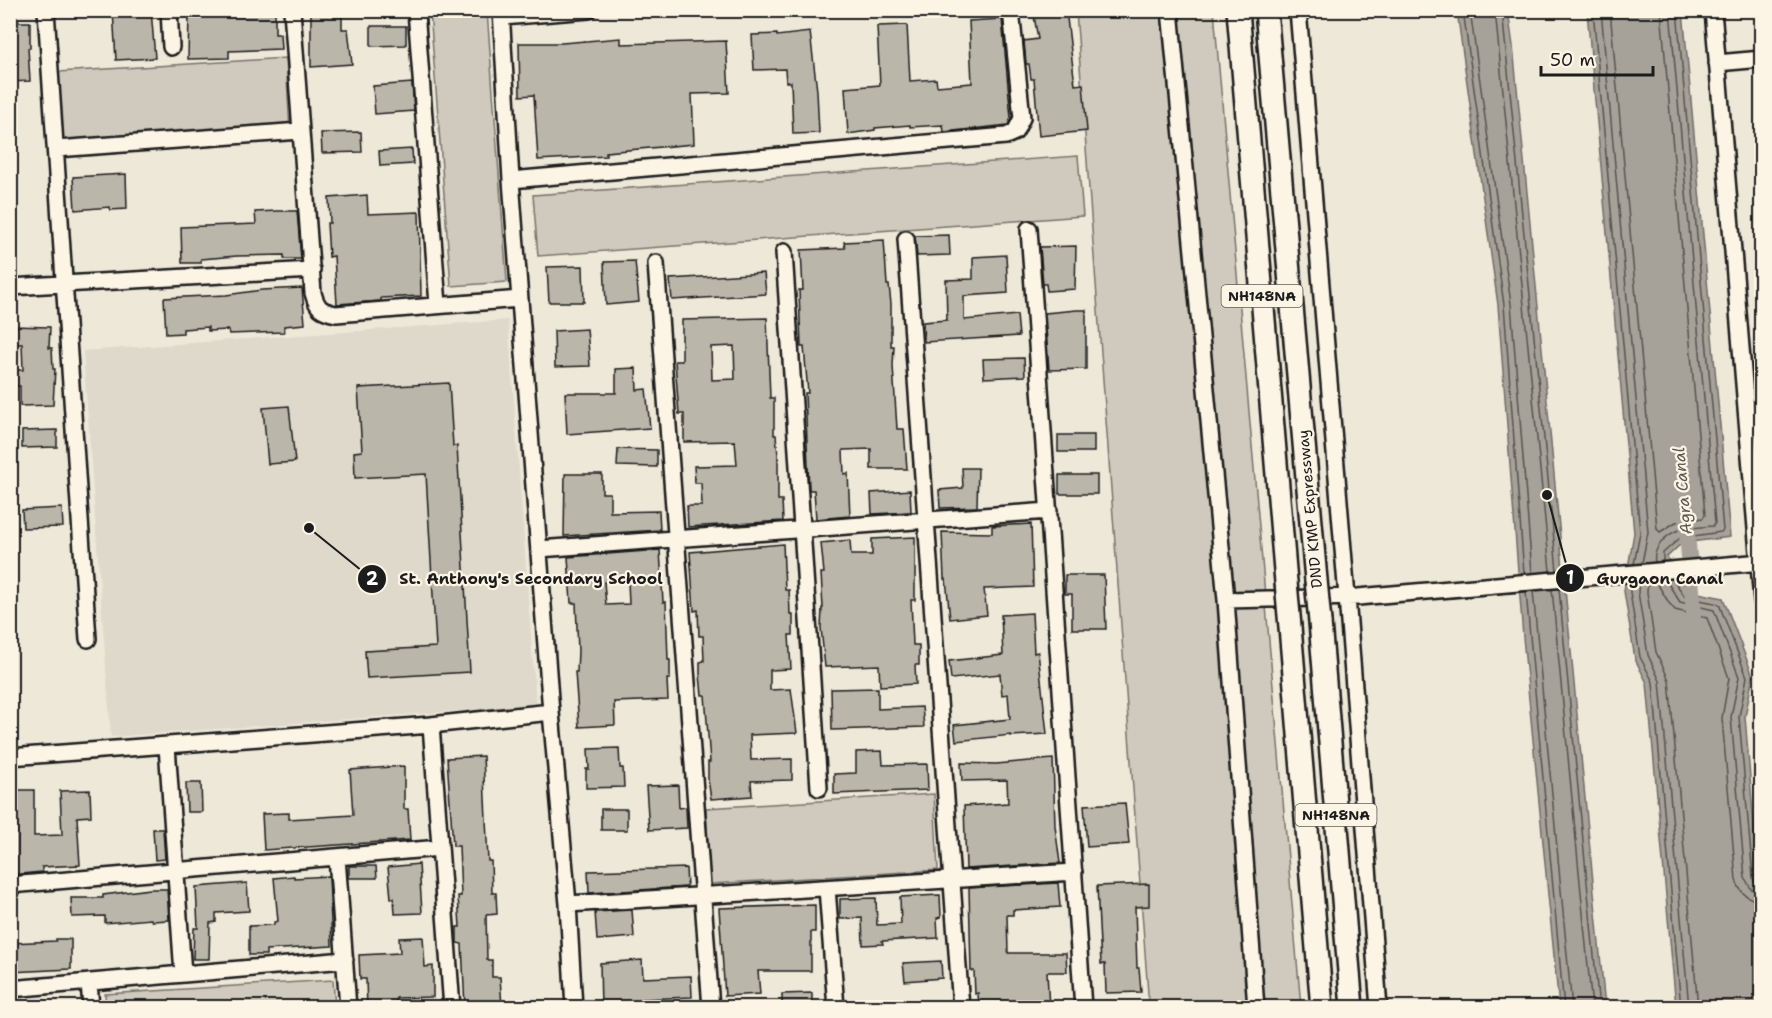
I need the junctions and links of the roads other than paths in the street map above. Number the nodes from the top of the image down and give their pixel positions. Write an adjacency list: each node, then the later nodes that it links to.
1 (46, 10): 17 (street)
2 (169, 10): 13 (street)
3 (292, 10): 16 (street)
4 (416, 10): 27 (street)
5 (589, 10): 12 (street)
6 (1011, 10): 18 (street)
7 (1170, 10): 35 (street)
8 (1238, 10): 65 (highway, DND KMP Expressway / NH148NA, bridge)
9 (1266, 10): 66 (highway, DND KMP Expressway / NH148NA, bridge)
10 (1298, 10): 34 (street)
11 (1713, 10): 15 (street)
12 (502, 14): 18 (street)
13 (171, 47)
14 (1761, 58): 15 (street)
15 (1718, 63): 33 (street)
16 (300, 131): 17 (street); 23 (street)
17 (56, 149): 24 (street)
18 (511, 180): 26 (street)
19 (1029, 229): 28 (street)
20 (906, 239): 29 (street)
21 (784, 252): 30 (street)
22 (656, 263): 31 (street)
23 (312, 270): 24 (street); 27 (street)
24 (64, 284): 25 (street); 37 (street)
25 (10, 287)
26 (520, 299): 27 (street); 32 (street)
27 (438, 305)
28 (1049, 511): 29 (street); 46 (street)
29 (926, 520): 30 (street); 47 (street)
30 (802, 529): 31 (street); 42 (street)
31 (676, 539): 32 (street); 50 (street)
32 (539, 549): 38 (street)
33 (1756, 563): 34 (street); 36 (street)
34 (1353, 597): 35 (street); 67 (street)
35 (1226, 600): 64 (street)
36 (1761, 601)
37 (88, 639)
38 (550, 712): 39 (street); 51 (street)
39 (431, 725): 40 (street); 43 (street)
40 (167, 746): 41 (street); 45 (street)
41 (10, 757)
42 (819, 788)
43 (440, 848): 44 (street); 58 (street)
44 (337, 857): 45 (street); 52 (street)
45 (176, 870): 48 (street); 53 (street)
46 (1074, 872): 47 (street); 63 (street)
47 (952, 880): 49 (street); 62 (street)
48 (10, 885)
49 (827, 888): 50 (street); 61 (street)
50 (702, 897): 51 (street); 60 (street)
51 (568, 904): 59 (street)
52 (345, 960): 53 (street); 57 (street)
53 (183, 974): 54 (street)
54 (89, 982): 55 (street); 56 (street)
55 (10, 989)
56 (91, 1008)
57 (348, 1008)
58 (452, 1008)
59 (574, 1008)
60 (711, 1008)
61 (836, 1008)
62 (961, 1008)
63 (1083, 1008)
64 (1256, 1008)
65 (1322, 1008)
66 (1352, 1008)
67 (1379, 1008)

